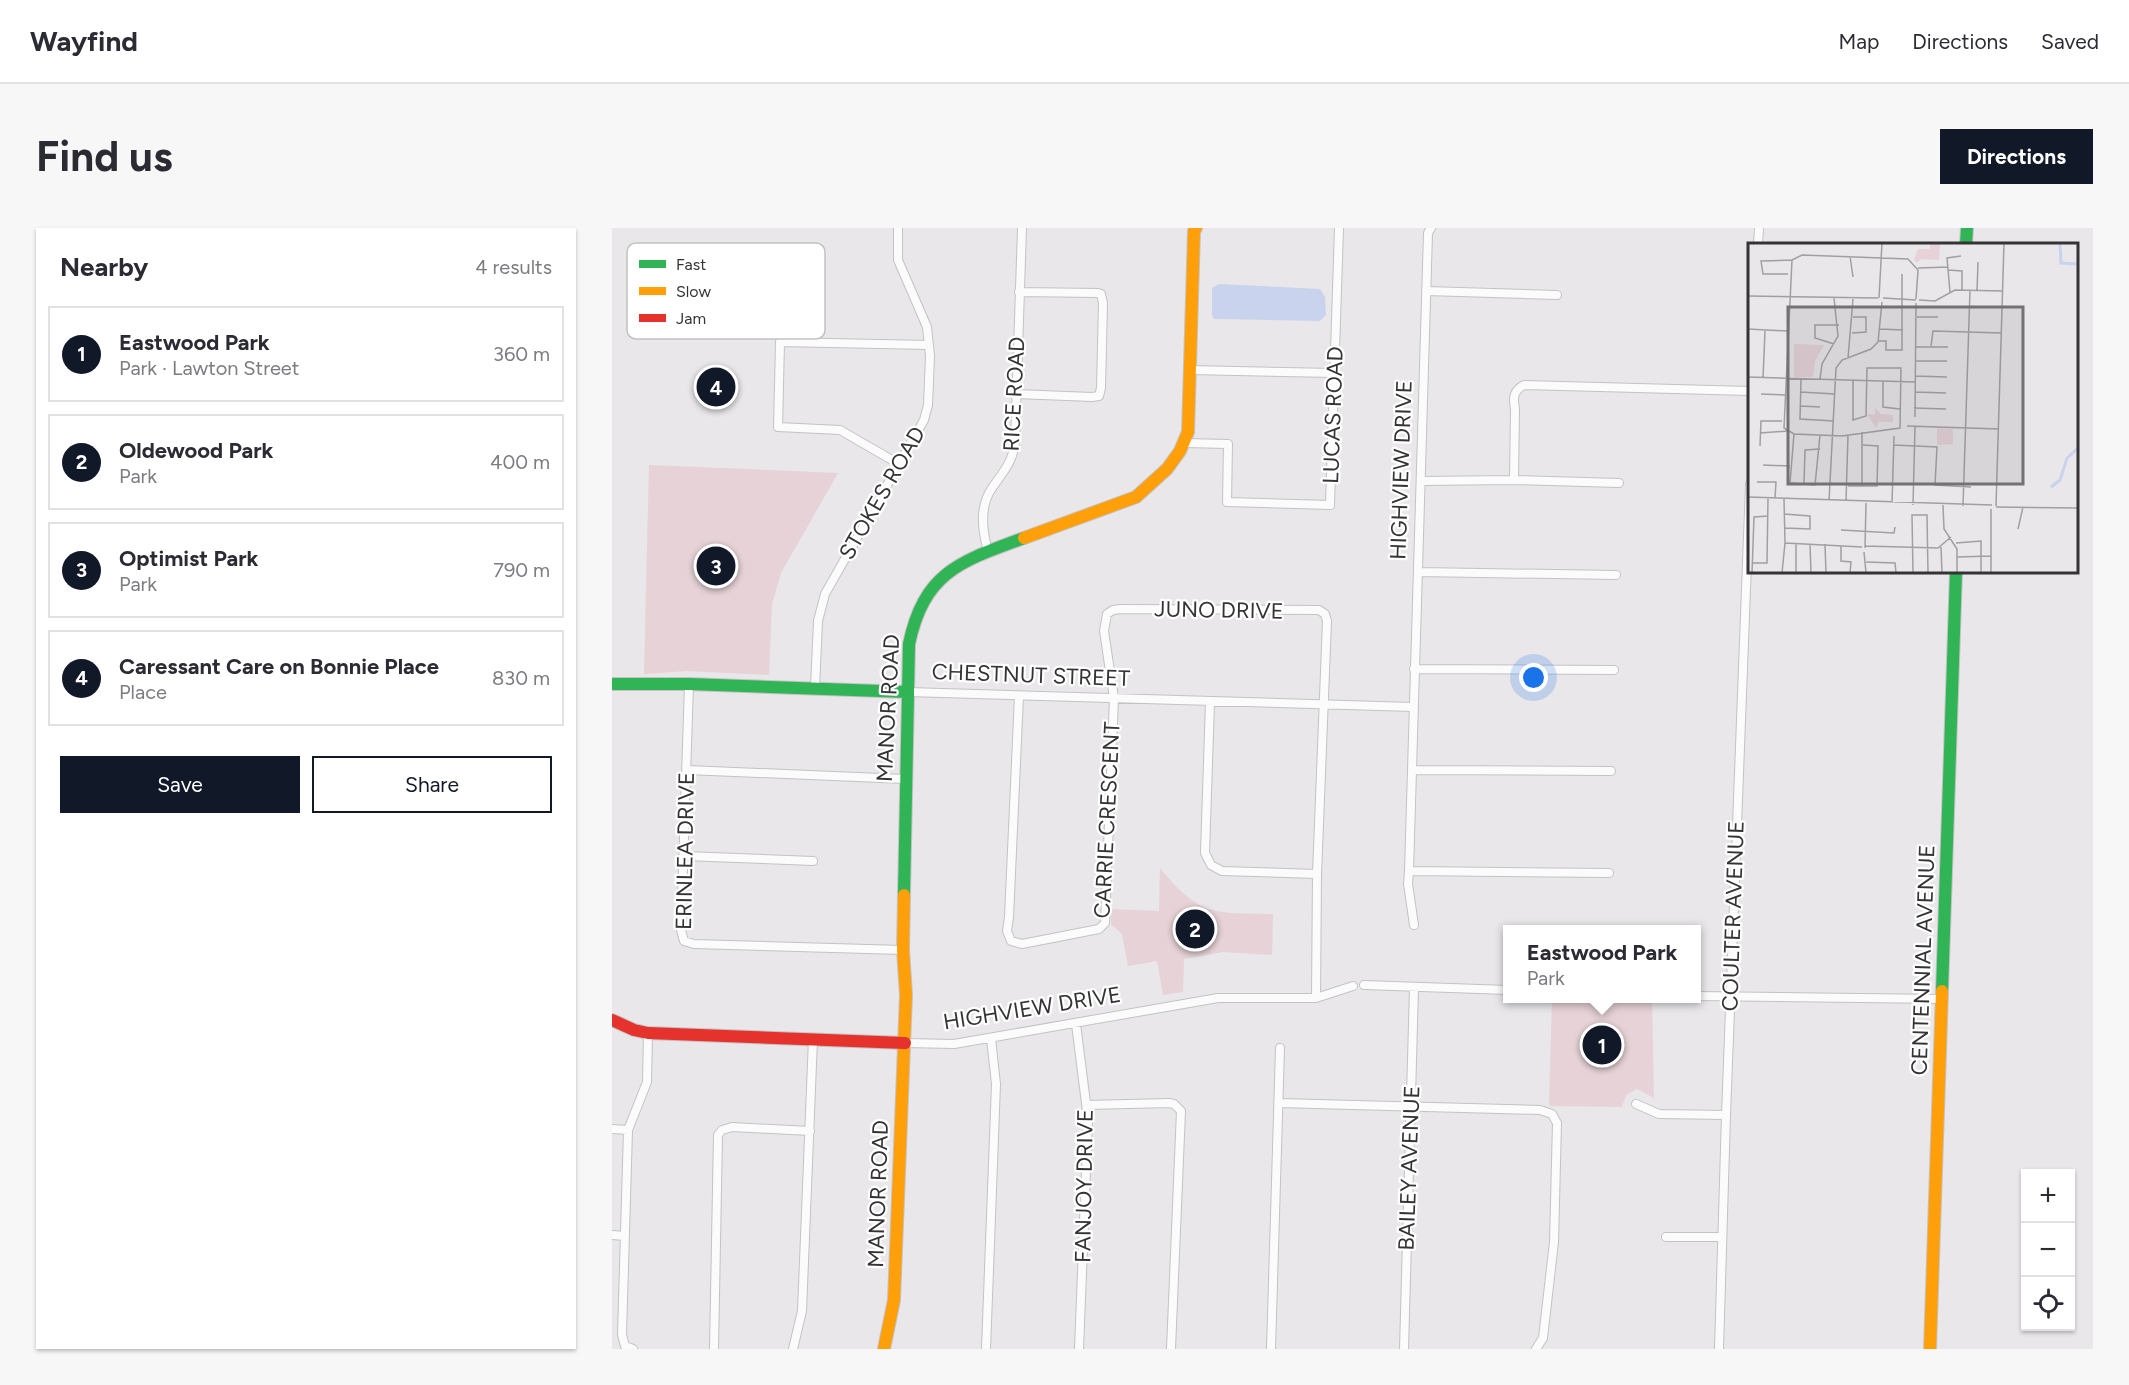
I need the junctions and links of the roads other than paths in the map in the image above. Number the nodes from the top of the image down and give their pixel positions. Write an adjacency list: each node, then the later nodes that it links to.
1 (898, 228): 13 (street, STOKES ROAD)
2 (1022, 228): 11 (street, RICE ROAD)
3 (1339, 228): 15 (street, LUCAS ROAD)
4 (1759, 228): 8 (street)
5 (1967, 228): 9 (street)
6 (1194, 229): 14 (street, MANOR ROAD)
7 (1428, 230): 10 (street, HIGHVIEW DRIVE)
8 (1758, 243)
9 (1966, 243)
10 (1426, 291): 12 (street); 21 (street, HIGHVIEW DRIVE)
11 (1019, 292): 17 (street, RICE ROAD); 17 (street)
12 (1557, 294)
13 (929, 345): 19 (street, STOKES ROAD); 19 (street)
14 (1190, 370): 15 (street); 18 (street, MANOR ROAD)
15 (1334, 373): 18 (street, LUCAS ROAD)
16 (1748, 391): 20 (street)
17 (1016, 394): 24 (street, RICE ROAD)
18 (1184, 443): 24 (street, MANOR ROAD)
19 (899, 464): 32 (street, STOKES ROAD)
20 (1514, 480): 21 (street); 22 (street)
21 (1421, 481): 25 (street, HIGHVIEW DRIVE)
22 (1619, 483)
23 (1748, 511): 55 (street, COULTER AVENUE)
24 (988, 551): 33 (street, MANOR ROAD)
25 (1419, 572): 27 (street); 28 (street, HIGHVIEW DRIVE)
26 (1956, 573): 57 (street, CENTENNIAL AVENUE)
27 (1616, 574)
28 (1414, 669): 29 (street); 38 (street, HIGHVIEW DRIVE)
29 (1614, 670)
30 (612, 684): 31 (street, CHESTNUT STREET)
31 (689, 684): 32 (street, CHESTNUT STREET); 39 (street, ERINLEA DRIVE)
32 (815, 688): 33 (street, CHESTNUT STREET)
33 (908, 692): 34 (street, CHESTNUT STREET); 42 (street, MANOR ROAD)
34 (1019, 696): 35 (street, CHESTNUT STREET); 35 (street, CARRIE CRESCENT)
35 (1114, 698): 36 (street, CHESTNUT STREET); 37 (street, JUNO DRIVE)
36 (1210, 702): 37 (street, CHESTNUT STREET); 47 (street)
37 (1323, 705): 38 (street, CHESTNUT STREET); 47 (street)
38 (1413, 707): 40 (street)
39 (687, 770): 42 (street); 43 (street, ERINLEA DRIVE)
40 (1412, 770): 41 (street); 45 (street)
41 (1611, 771)
42 (905, 779): 49 (street, MANOR ROAD)
43 (684, 856): 44 (street); 49 (street, ERINLEA DRIVE)
44 (813, 861)
45 (1409, 871): 46 (street); 48 (street)
46 (1609, 873)
47 (1317, 874): 56 (street)
48 (1414, 925)
49 (903, 950): 63 (street, MANOR ROAD)
50 (1364, 985): 52 (street)
51 (1353, 986): 56 (street, HIGHVIEW DRIVE)
52 (1414, 988): 53 (street); 68 (street, BAILEY AVENUE)
53 (1503, 990)
54 (1701, 996): 55 (street)
55 (1730, 997): 57 (street); 69 (street, COULTER AVENUE)
56 (1316, 998): 59 (street, HIGHVIEW DRIVE)
57 (1943, 999): 88 (street, CENTENNIAL AVENUE)
58 (612, 1020): 60 (street, HIGHVIEW DRIVE)
59 (1077, 1024): 62 (street, HIGHVIEW DRIVE); 67 (street, FANJOY DRIVE)
60 (648, 1033): 61 (street, HIGHVIEW DRIVE); 71 (street)
61 (813, 1039): 63 (street, HIGHVIEW DRIVE); 72 (street)
62 (991, 1039): 63 (street, HIGHVIEW DRIVE); 81 (street)
63 (905, 1042): 80 (street, MANOR ROAD)
64 (1280, 1048): 65 (street)
65 (1279, 1103): 68 (street); 84 (street)
66 (1636, 1104): 69 (street)
67 (1087, 1105): 82 (street, FANJOY DRIVE); 83 (street)
68 (1411, 1106): 85 (street, BAILEY AVENUE); 86 (street)
69 (1726, 1115): 76 (street, COULTER AVENUE)
70 (612, 1129): 71 (street)
71 (628, 1130): 74 (street)
72 (810, 1131): 78 (street); 79 (street)
73 (612, 1235): 74 (street)
74 (625, 1236): 77 (street)
75 (1666, 1237): 76 (street)
76 (1722, 1238): 87 (street, COULTER AVENUE)
77 (633, 1349)
78 (714, 1349)
79 (793, 1349)
80 (884, 1349)
81 (986, 1349)
82 (1079, 1349)
83 (1171, 1349)
84 (1271, 1349)
85 (1404, 1349)
86 (1536, 1349)
87 (1719, 1349)
88 (1930, 1349)

